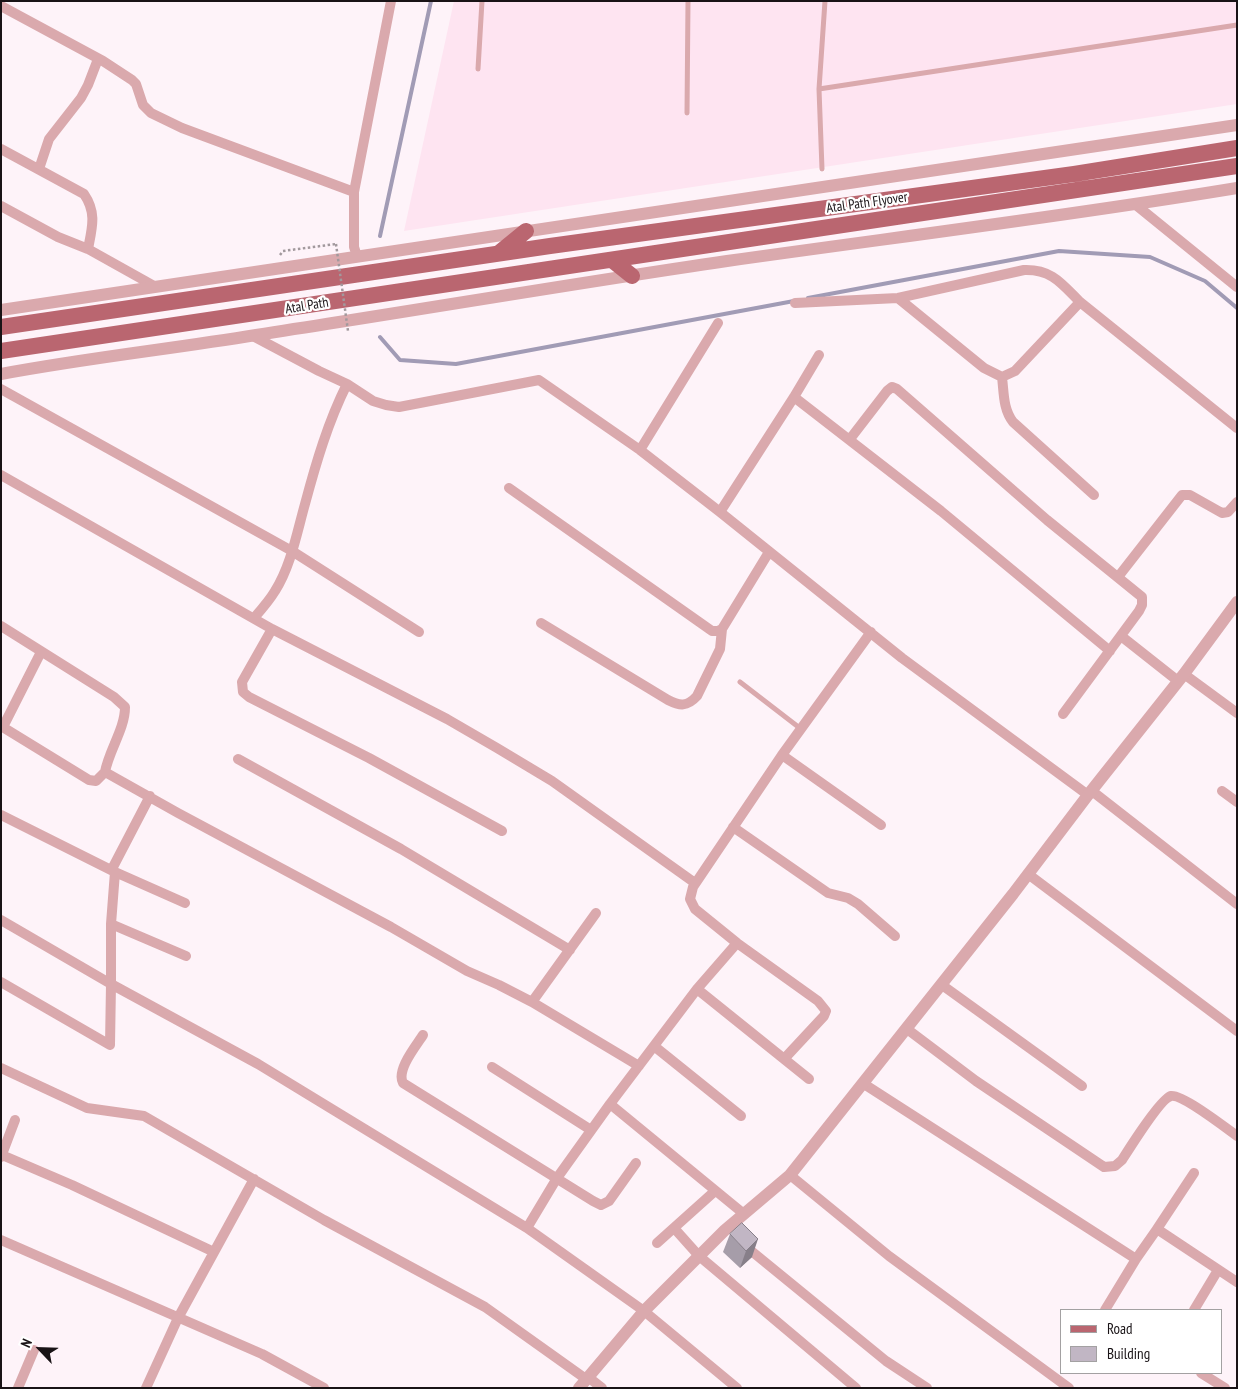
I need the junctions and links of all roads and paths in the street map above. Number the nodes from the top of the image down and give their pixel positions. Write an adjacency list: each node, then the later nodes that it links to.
1 (391, 1): 18 (street)
2 (482, 1): 8 (lane)
3 (688, 1): 10 (lane)
4 (825, 1): 9 (lane)
5 (1, 6): 7 (street)
6 (1237, 25): 9 (lane)
7 (98, 59): 15 (street); 18 (street)
8 (478, 69)
9 (818, 89): 16 (lane)
10 (686, 113)
11 (1237, 126): 21 (street)
12 (1237, 148): 24 (main road, Atal Path Flyover)
13 (1, 149): 15 (street)
14 (1237, 166): 26 (main road, Atal Path Flyover)
15 (39, 169): 22 (street)
16 (822, 169)
17 (1237, 188): 19 (street)
18 (354, 192): 25 (street)
19 (1136, 205): 27 (street); 29 (street)
20 (1, 206): 22 (street)
21 (526, 231): 24 (main road); 25 (street)
22 (88, 250): 28 (street)
23 (283, 251): 36 (path, bridge)
24 (498, 255): 35 (main road, Atal Path Flyover)
25 (357, 256): 28 (street)
26 (612, 260): 27 (main road); 38 (main road, Atal Path)
27 (632, 276): 37 (street)
28 (156, 287): 33 (street)
29 (1237, 287)
30 (898, 298): 31 (street); 32 (street); 41 (street)
31 (1080, 302): 41 (street); 45 (street)
32 (796, 303)
33 (1, 310)
34 (718, 323): 47 (street)
35 (1, 327)
36 (348, 331)
37 (253, 336): 40 (street); 42 (street)
38 (1, 351)
39 (819, 355): 44 (street)
40 (1, 374)
41 (1002, 377): 50 (street)
42 (347, 384): 47 (street); 53 (street)
43 (1, 389): 53 (street)
44 (794, 398): 46 (street); 52 (street)
45 (1237, 428)
46 (850, 439): 55 (street); 64 (street)
47 (640, 450): 52 (street)
48 (1, 475): 58 (street)
49 (509, 488): 60 (street)
50 (1094, 495)
51 (1237, 502): 55 (street)
52 (720, 512): 54 (street)
53 (292, 551): 58 (street); 61 (street)
54 (769, 552): 60 (street); 62 (street)
55 (1118, 577): 63 (street)
56 (1235, 606): 66 (street)
57 (541, 623): 60 (street)
58 (264, 624): 82 (street); 85 (street)
59 (1, 626): 65 (street)
60 (722, 628)
61 (419, 632)
62 (871, 632): 71 (street); 76 (street)
63 (1121, 636): 64 (street); 66 (street)
64 (1110, 651): 69 (street)
65 (41, 652): 70 (street); 74 (street)
66 (1181, 678): 68 (street); 76 (street)
67 (740, 682): 71 (lane)
68 (1237, 713)
69 (1063, 714)
70 (2, 726): 74 (street)
71 (801, 729): 72 (street)
72 (782, 754): 80 (street); 81 (street)
73 (238, 759): 93 (street)
74 (105, 772): 77 (street)
75 (1222, 792): 78 (street)
76 (1090, 793): 84 (street); 87 (street)
77 (150, 796): 83 (street); 99 (street)
78 (1237, 802)
79 (1, 815): 83 (street)
80 (881, 825)
81 (734, 827): 85 (street); 91 (street)
82 (502, 831)
83 (113, 870): 86 (street); 90 (street)
84 (1028, 874): 97 (street); 101 (street)
85 (695, 883): 92 (street)
86 (185, 903)
87 (1237, 904)
88 (596, 913): 93 (street)
89 (1, 920): 96 (street)
90 (111, 924): 94 (street); 96 (street)
91 (895, 936)
92 (737, 943): 98 (street); 104 (street)
93 (570, 950): 99 (street)
94 (186, 956)
95 (1, 982): 96 (street)
96 (110, 984): 124 (street)
97 (942, 985): 100 (street); 110 (street)
98 (697, 989): 103 (street); 104 (street)
99 (532, 1002): 105 (street)
100 (907, 1029): 109 (street); 115 (street)
101 (1237, 1031)
102 (423, 1035): 120 (street)
103 (654, 1046): 105 (street); 112 (street)
104 (784, 1059): 108 (street)
105 (639, 1066): 111 (street)
106 (492, 1067): 114 (street)
107 (1, 1068): 121 (street)
108 (809, 1079)
109 (864, 1084): 119 (street); 132 (street)
110 (1082, 1086)
111 (610, 1104): 114 (street); 122 (street)
112 (741, 1116)
113 (15, 1120): 116 (street)
114 (591, 1130): 120 (street)
115 (1237, 1136)
116 (2, 1156): 130 (street)
117 (636, 1163): 120 (street)
118 (1194, 1173): 126 (street)
119 (790, 1175): 123 (street); 142 (street)
120 (557, 1178): 124 (street)
121 (254, 1179): 130 (street); 141 (street)
122 (715, 1191): 123 (street); 125 (street)
123 (744, 1214): 127 (street)
124 (527, 1228): 137 (street)
125 (674, 1228): 129 (street); 131 (street)
126 (1157, 1228): 132 (street); 133 (street)
127 (725, 1230): 131 (street); 149 (street)
128 (1, 1240): 138 (street)
129 (657, 1243)
130 (214, 1252): 138 (street)
131 (699, 1256): 137 (street); 148 (street)
132 (1136, 1259): 135 (street)
133 (1218, 1270): 134 (street); 136 (street)
134 (1237, 1282)
135 (1106, 1309)
136 (1195, 1309)
137 (644, 1311): 141 (street); 147 (street)
138 (178, 1318): 144 (street); 145 (street)
139 (34, 1350): 143 (street)
140 (1203, 1374): 150 (street)
141 (584, 1381): 146 (street)
142 (1065, 1385)
143 (18, 1388)
144 (146, 1388)
145 (324, 1388)
146 (602, 1388)
147 (737, 1388)
148 (856, 1388)
149 (927, 1388)
150 (1225, 1388)

